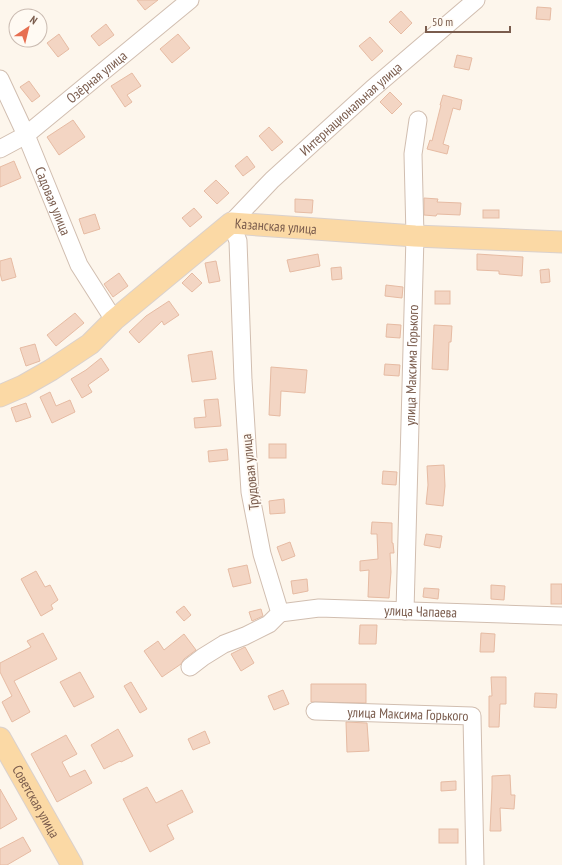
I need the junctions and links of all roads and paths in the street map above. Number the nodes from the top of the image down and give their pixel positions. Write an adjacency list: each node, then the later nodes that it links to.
1 (190, 0): 5 (street, Озёрная улица)
2 (476, 0): 7 (street, Интернациональная улица)
3 (0, 79): 5 (street, Садовая улица)
4 (418, 120): 8 (street, улица Максима Горького)
5 (26, 135): 6 (street, Озёрная улица); 10 (street, Садовая улица)
6 (0, 148)
7 (231, 223): 8 (main road, Казанская улица); 10 (main road, Казанская улица); 13 (street, Трудовая улица)
8 (415, 236): 9 (main road, Казанская улица); 12 (street, улица Максима Горького)
9 (562, 242)
10 (114, 320): 11 (main road, Казанская улица)
11 (0, 396)
12 (405, 611): 13 (street, улица Чапаева); 14 (street, улица Чапаева)
13 (280, 613): 15 (street)
14 (562, 616)
15 (190, 667)
16 (315, 711): 19 (street, улица Максима Горького)
17 (0, 738): 18 (main road, Советская улица)
18 (72, 865)
19 (475, 865)

